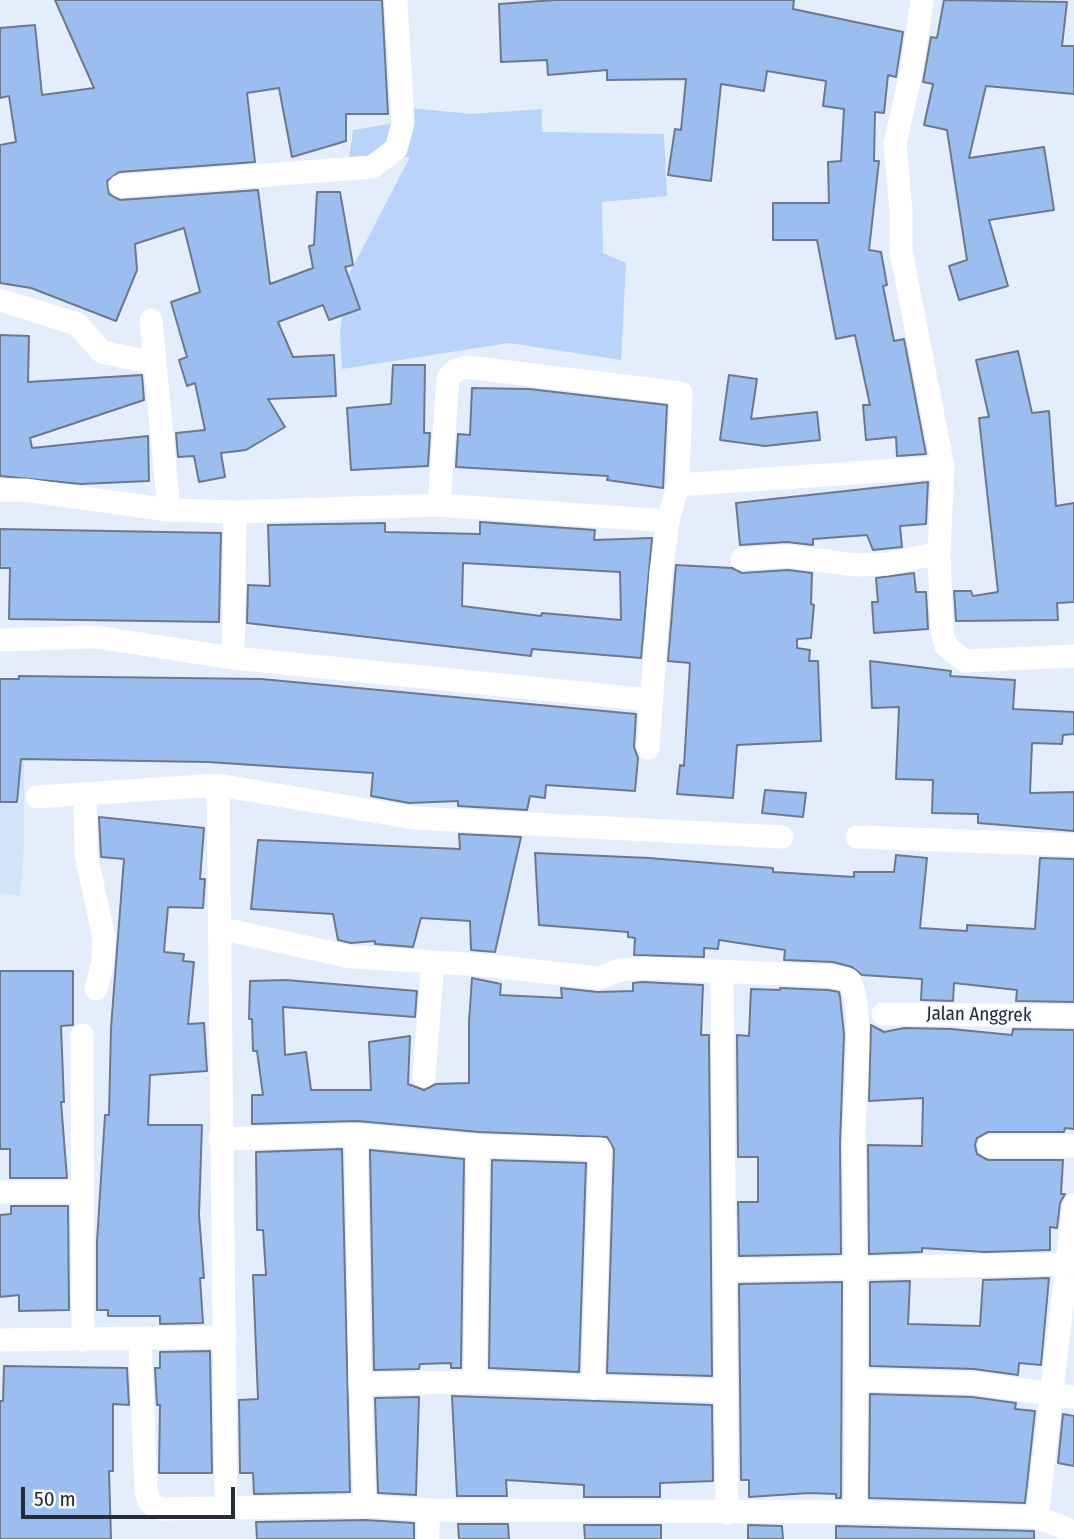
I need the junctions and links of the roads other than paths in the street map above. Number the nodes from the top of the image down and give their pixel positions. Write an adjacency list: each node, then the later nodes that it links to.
1 (396, 0): 3 (street)
2 (922, 0): 7 (street)
3 (120, 186)
4 (0, 300): 6 (street)
5 (151, 320): 6 (street)
6 (154, 363): 11 (street)
7 (943, 467): 8 (street); 14 (street)
8 (678, 485): 10 (street); 13 (street)
9 (0, 490): 11 (street)
10 (439, 505): 12 (street); 13 (street)
11 (169, 510): 12 (street)
12 (234, 512): 18 (street)
13 (667, 521): 19 (street)
14 (939, 553): 15 (street); 17 (street)
15 (742, 559)
16 (0, 640): 18 (street)
17 (1074, 656)
18 (233, 658): 19 (street)
19 (651, 700): 20 (street)
20 (648, 748)
21 (218, 785): 22 (street); 24 (street); 27 (street)
22 (85, 793): 23 (street); 30 (street)
23 (37, 797)
24 (782, 837)
25 (857, 837): 26 (street)
26 (1074, 845)
27 (219, 928): 28 (street); 36 (street)
28 (433, 962): 29 (street); 34 (street)
29 (722, 972): 44 (street); 45 (street)
30 (96, 989)
31 (883, 1014): 32 (street, Jalan Anggrek)
32 (1074, 1016)
33 (82, 1035): 41 (street)
34 (424, 1076)
35 (356, 1135): 36 (street); 37 (street); 52 (street)
36 (220, 1139): 46 (street)
37 (478, 1146): 51 (street); 53 (street)
38 (989, 1146): 39 (street)
39 (1074, 1146)
40 (0, 1192): 41 (street)
41 (80, 1192): 49 (street)
42 (1074, 1205): 43 (street)
43 (1071, 1263): 44 (street); 55 (street)
44 (857, 1266): 45 (street); 50 (street)
45 (726, 1270): 54 (street)
46 (225, 1337): 47 (street); 57 (street)
47 (140, 1339): 49 (street); 57 (street)
48 (0, 1340): 49 (street)
49 (83, 1340)
50 (858, 1380): 55 (street); 59 (street)
51 (475, 1382): 52 (street); 53 (street)
52 (360, 1384): 56 (street)
53 (593, 1388): 54 (street)
54 (726, 1391): 60 (street)
55 (1063, 1396): 61 (street)
56 (365, 1506): 57 (street); 58 (street)
57 (226, 1509)
58 (428, 1510): 60 (street); 63 (street)
59 (855, 1512): 60 (street); 61 (street)
60 (727, 1513)
61 (1037, 1517): 62 (street)
62 (1074, 1532)
63 (428, 1539)

